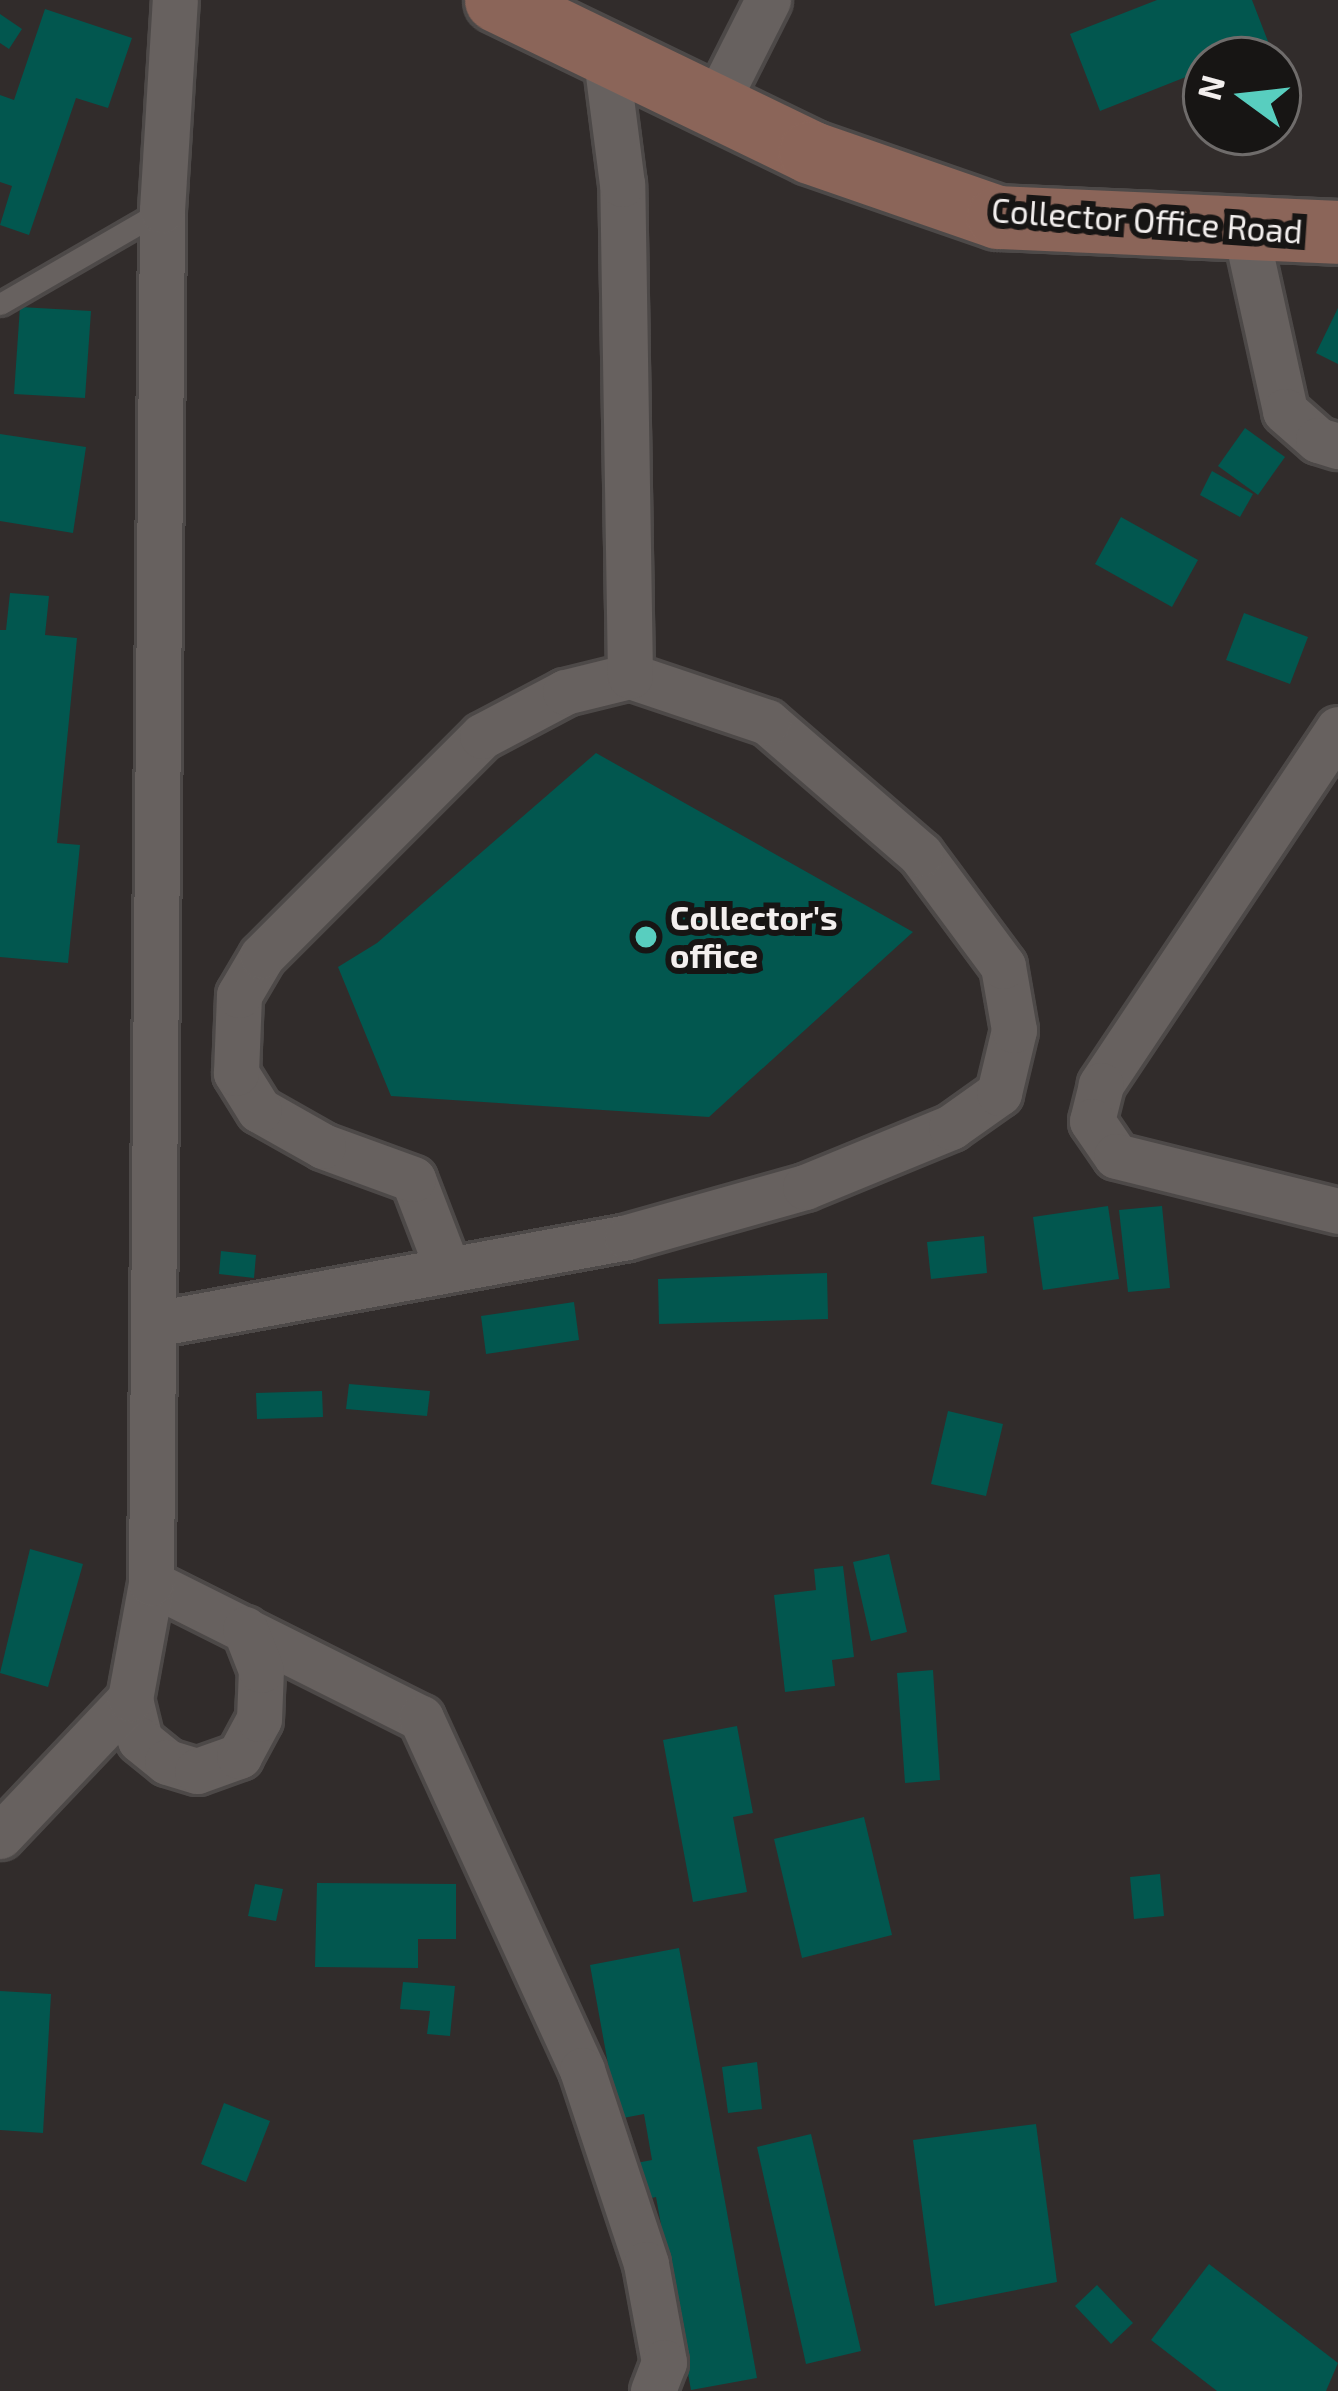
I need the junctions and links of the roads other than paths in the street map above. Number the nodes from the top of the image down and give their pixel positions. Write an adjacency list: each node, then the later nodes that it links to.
1 (176, 0): 6 (street)
2 (496, 0): 4 (main road, Collector Office Road)
3 (768, 0): 5 (street)
4 (605, 52): 5 (main road, Collector Office Road); 11 (street)
5 (714, 107): 8 (main road, Collector Office Road)
6 (162, 210): 9 (lane); 15 (street)
7 (1338, 232): 8 (main road, Collector Office Road)
8 (1246, 233): 10 (street)
9 (0, 304)
10 (1338, 446)
11 (630, 676): 14 (street); 14 (street)
12 (1338, 729): 13 (street)
13 (1338, 1211)
14 (448, 1270): 15 (street)
15 (154, 1324): 16 (street)
16 (151, 1583): 17 (street); 18 (street)
17 (245, 1629): 18 (street); 20 (street)
18 (130, 1699): 19 (street)
19 (0, 1836)
20 (652, 2391)

